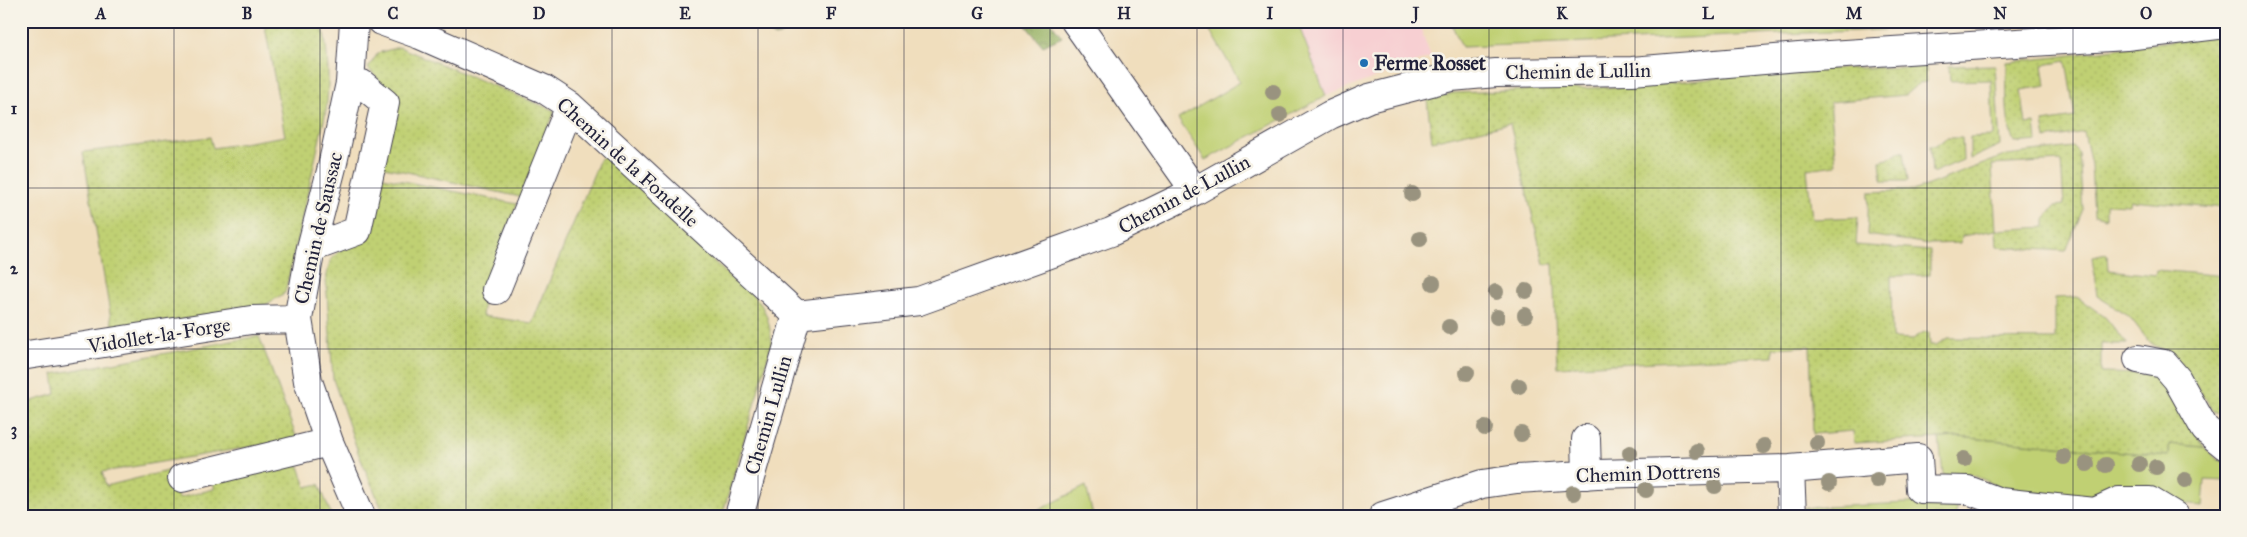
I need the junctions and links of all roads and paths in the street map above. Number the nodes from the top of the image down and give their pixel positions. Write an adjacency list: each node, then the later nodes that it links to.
1 (354, 21): 5 (street, Chemin de Saussac)
2 (1075, 21): 7 (street)
3 (384, 22): 6 (street, Chemin de la Fondelle)
4 (2226, 24): 7 (street, Chemin de Lullin)
5 (350, 82): 8 (street, Chemin de Saussac); 8 (street)
6 (570, 106): 9 (street); 10 (street, Chemin de la Fondelle)
7 (1195, 191): 10 (street, Chemin de Lullin)
8 (311, 248): 11 (street, Chemin de Saussac)
9 (496, 290)
10 (797, 315): 22 (street, Chemin Lullin)
11 (298, 319): 12 (street, Vidollet-la-Forge); 15 (street, Chemin de Saussac)
12 (21, 356)
13 (2138, 359): 16 (street)
14 (1586, 439): 18 (street)
15 (329, 442): 19 (street); 21 (street, Chemin de Saussac)
16 (2226, 446)
17 (1790, 469): 18 (street, Chemin Dottrens); 20 (street, Chemin Dottrens); 24 (street)
18 (1587, 475): 23 (street, Chemin Dottrens)
19 (182, 478)
20 (1999, 509): 25 (street)
21 (361, 516)
22 (739, 516)
23 (1383, 516)
24 (1792, 516)
25 (2175, 516)

